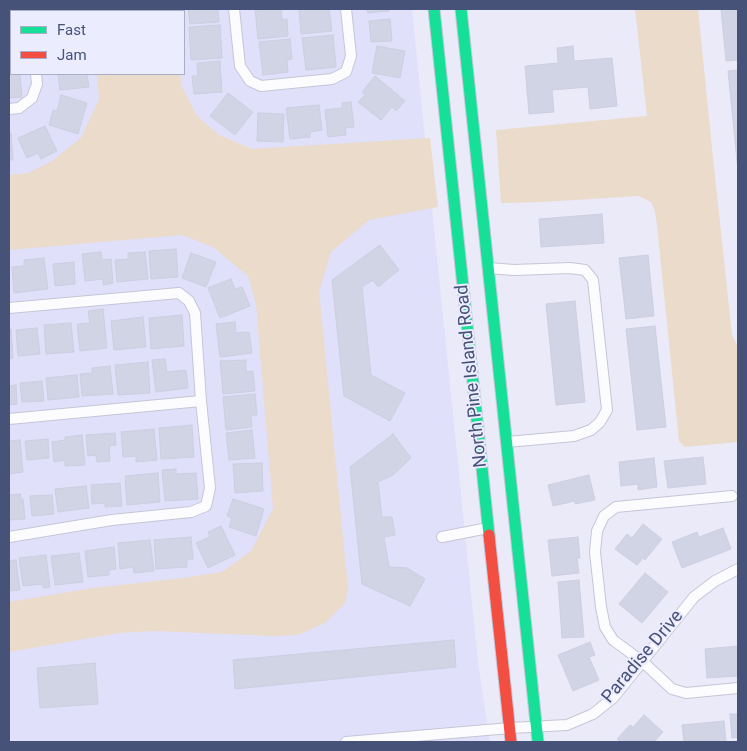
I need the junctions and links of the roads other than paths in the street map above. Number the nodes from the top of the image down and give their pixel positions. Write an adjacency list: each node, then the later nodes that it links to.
1 (234, 9): 2 (street)
2 (346, 9)
3 (434, 9): 13 (main road, North Pine Island Road)
4 (460, 9): 7 (main road, North Pine Island Road)
5 (36, 75): 6 (street)
6 (9, 109)
7 (488, 268): 11 (main road, North Pine Island Road); 11 (street)
8 (9, 308): 9 (street)
9 (201, 401): 10 (street); 14 (street)
10 (9, 418)
11 (506, 442): 19 (main road, North Pine Island Road)
12 (732, 496): 17 (street)
13 (488, 528): 15 (street); 20 (main road, North Pine Island Road)
14 (9, 537)
15 (442, 537)
16 (738, 569): 17 (street, Paradise Drive)
17 (642, 662): 18 (street); 19 (street, Paradise Drive)
18 (738, 688)
19 (536, 727): 20 (street, Paradise Drive); 23 (main road, North Pine Island Road)
20 (510, 728): 21 (street, Paradise Drive); 22 (main road, North Pine Island Road)
21 (346, 742)
22 (511, 742)
23 (538, 742)

